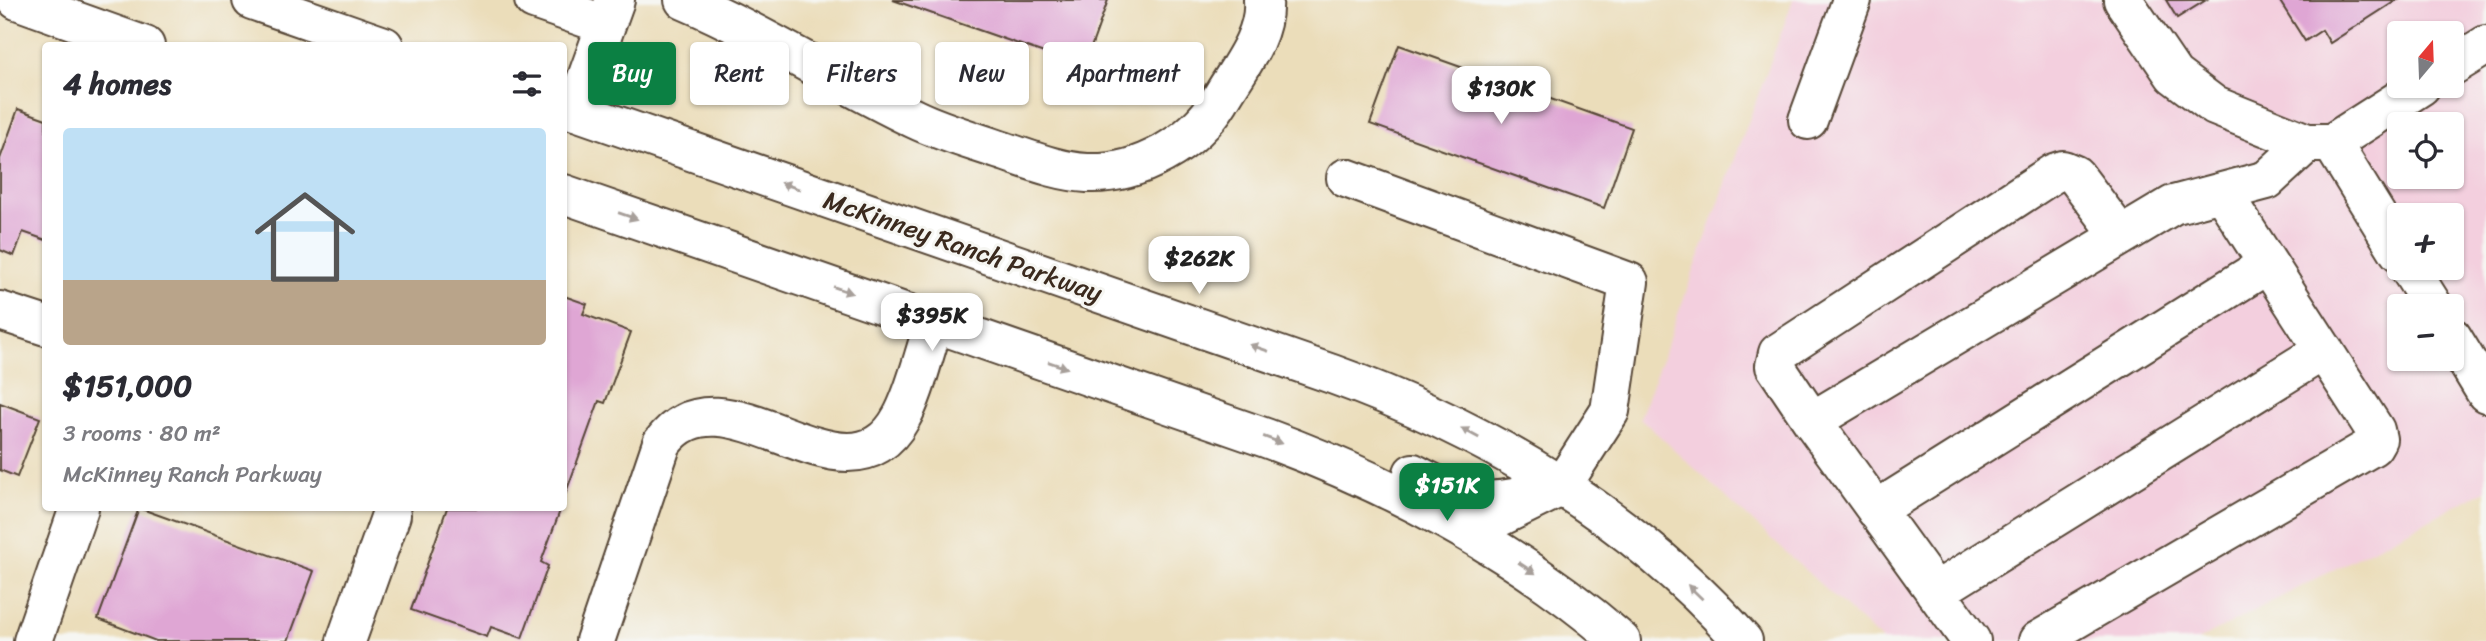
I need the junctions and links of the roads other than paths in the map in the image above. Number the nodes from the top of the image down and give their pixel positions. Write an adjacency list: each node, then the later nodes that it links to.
1 (17, 0): 9 (main road)
2 (252, 0): 10 (main road)
3 (534, 0): 8 (main road)
4 (684, 0): 5 (main road)
5 (1263, 0)
6 (1852, 0): 15 (main road)
7 (2123, 0): 16 (main road)
8 (611, 13): 14 (main road)
9 (134, 42)
10 (373, 42)
11 (2486, 44): 12 (main road)
12 (2464, 58)
13 (2400, 98): 16 (main road)
14 (569, 109): 31 (main road, McKinney Ranch Parkway, one-way to 14)
15 (1808, 120)
16 (2320, 143): 18 (main road); 20 (main road)
17 (1346, 178): 31 (main road)
18 (2223, 194): 21 (main road); 22 (main road)
19 (567, 195): 24 (main road, one-way to 24)
20 (2387, 235)
21 (2120, 236): 29 (main road); 29 (main road)
22 (2268, 264): 26 (main road); 32 (main road)
23 (0, 311): 25 (main road)
24 (934, 322): 30 (main road, one-way to 30); 39 (main road)
25 (42, 325)
26 (2323, 350): 36 (main road); 43 (main road)
27 (2464, 357): 28 (main road)
28 (2486, 393)
29 (1812, 421): 32 (main road)
30 (1321, 458): 31 (main road); 35 (main road)
31 (1561, 487): 35 (main road); 41 (main road, McKinney Ranch Parkway, one-way to 31)
32 (1876, 510): 36 (main road)
33 (78, 511): 37 (main road)
34 (385, 511): 38 (main road)
35 (1469, 532): 40 (main road, one-way to 40)
36 (1935, 592): 42 (main road)
37 (33, 641)
38 (346, 641)
39 (595, 641)
40 (1621, 641)
41 (1743, 641)
42 (1971, 641)
43 (2038, 641)

